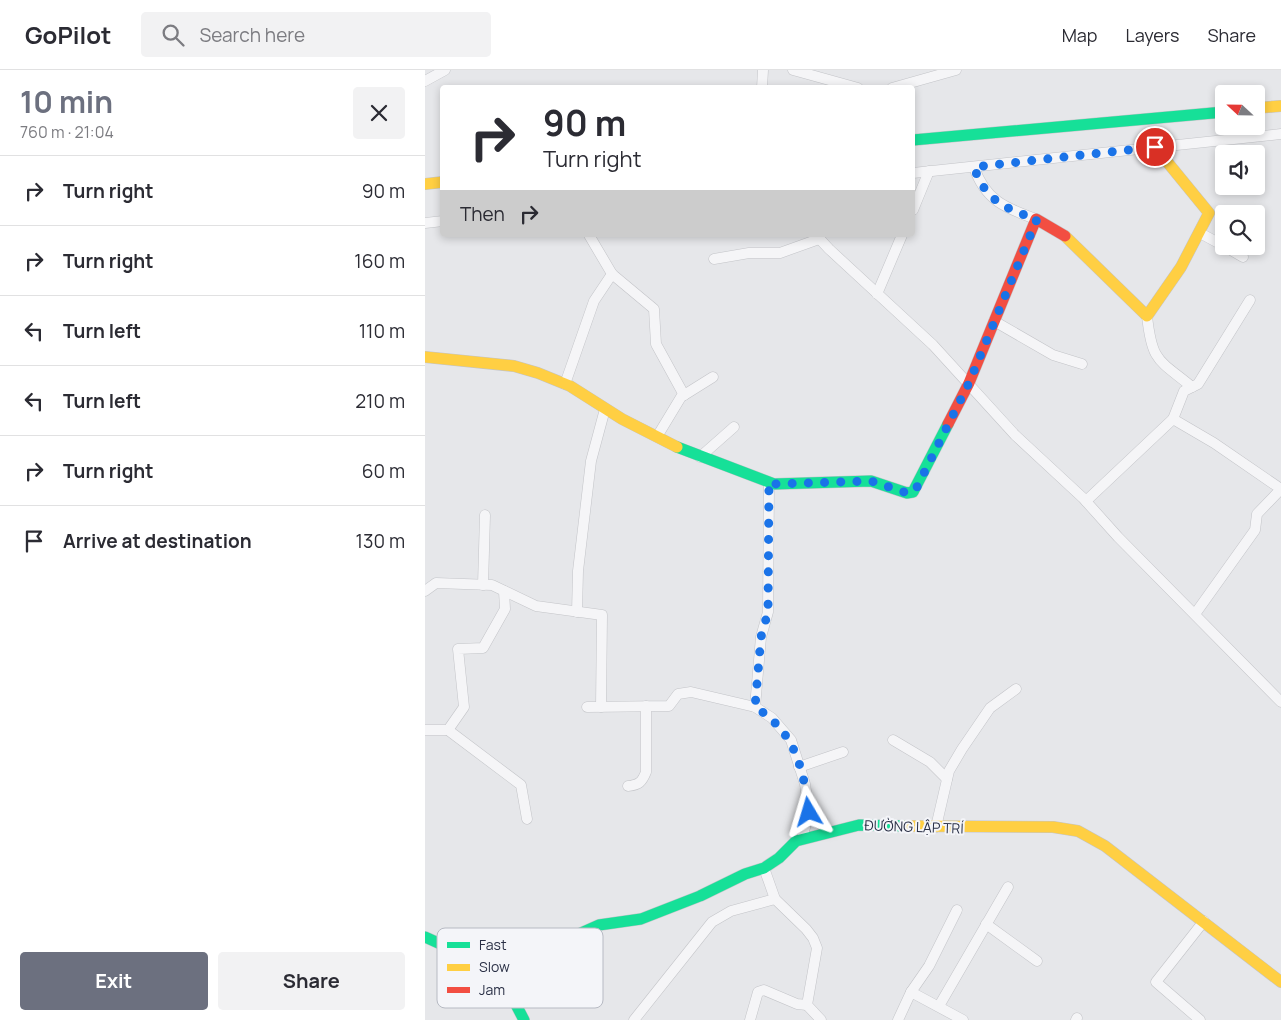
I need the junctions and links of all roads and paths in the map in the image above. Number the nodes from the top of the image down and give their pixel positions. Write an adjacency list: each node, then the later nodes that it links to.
1 (445, 70): 5 (street)
2 (763, 70): 6 (street)
3 (793, 70): 7 (street)
4 (956, 70): 8 (street)
5 (425, 82)
6 (762, 85)
7 (847, 85)
8 (903, 85)
9 (1281, 106): 10 (street)
10 (1265, 107)
11 (1215, 113): 13 (street)
12 (1281, 134): 14 (street)
13 (915, 140)
14 (1155, 147): 15 (street); 24 (street)
15 (974, 167): 16 (street); 21 (street)
16 (929, 171): 17 (street); 20 (street)
17 (915, 173)
18 (440, 182): 19 (street)
19 (425, 184)
20 (915, 205)
21 (1037, 219): 35 (street); 36 (street)
22 (440, 221): 23 (street)
23 (425, 223)
24 (1199, 233): 28 (street); 35 (street)
25 (590, 237): 32 (street)
26 (818, 237): 31 (street); 33 (street)
27 (901, 237): 33 (street)
28 (1215, 241)
29 (1240, 255): 30 (street)
30 (1243, 257)
31 (714, 259)
32 (612, 274): 41 (street); 43 (street)
33 (877, 294): 40 (street)
34 (1250, 300): 42 (street)
35 (1147, 316): 42 (street)
36 (994, 320): 38 (street); 40 (street)
37 (425, 357): 41 (street)
38 (1082, 364)
39 (713, 376): 43 (street)
40 (969, 383): 49 (street); 50 (street)
41 (565, 384): 44 (street)
42 (1192, 388): 45 (street)
43 (684, 395): 47 (street)
44 (605, 409): 47 (street); 55 (street)
45 (1173, 419): 50 (street); 56 (street)
46 (734, 428): 48 (street)
47 (658, 435): 48 (street)
48 (701, 457): 49 (street)
49 (769, 482): 62 (street)
50 (1086, 502): 56 (street)
51 (485, 515): 52 (street)
52 (483, 585): 53 (street); 54 (street)
53 (425, 591)
54 (504, 591): 55 (street); 64 (street)
55 (577, 612): 61 (street)
56 (1195, 614): 58 (street)
57 (1016, 689): 68 (street)
58 (1281, 702)
59 (646, 706): 61 (street); 62 (street); 69 (street)
60 (587, 707): 61 (street)
61 (601, 707)
62 (755, 707): 67 (street)
63 (425, 730): 64 (street)
64 (448, 730): 70 (street)
65 (893, 740): 68 (street)
66 (843, 752): 67 (street)
67 (799, 767): 72 (street)
68 (947, 779): 71 (street)
69 (628, 786)
70 (527, 819)
71 (936, 827): 72 (street, ĐƯỜNG LẬP TRÍ); 77 (street, ĐƯỜNG LẬP TRÍ)
72 (802, 840): 73 (street, ĐƯỜNG LẬP TRÍ)
73 (764, 868): 75 (street); 79 (street, ĐƯỜNG LẬP TRÍ)
74 (1008, 887): 78 (street)
75 (775, 899): 85 (street); 89 (street)
76 (957, 910): 84 (street)
77 (1204, 921): 83 (street, ĐƯỜNG LẬP TRÍ); 94 (street)
78 (987, 924): 82 (street); 86 (street)
79 (592, 928)
80 (425, 937): 81 (street)
81 (437, 942)
82 (1037, 961)
83 (1281, 982)
84 (911, 992): 86 (street); 92 (street)
85 (807, 1005): 90 (street); 91 (street)
86 (939, 1006): 93 (street)
87 (518, 1008): 88 (street)
88 (524, 1020)
89 (634, 1020)
90 (750, 1020)
91 (821, 1020)
92 (898, 1020)
93 (963, 1020)
94 (1200, 1020)

